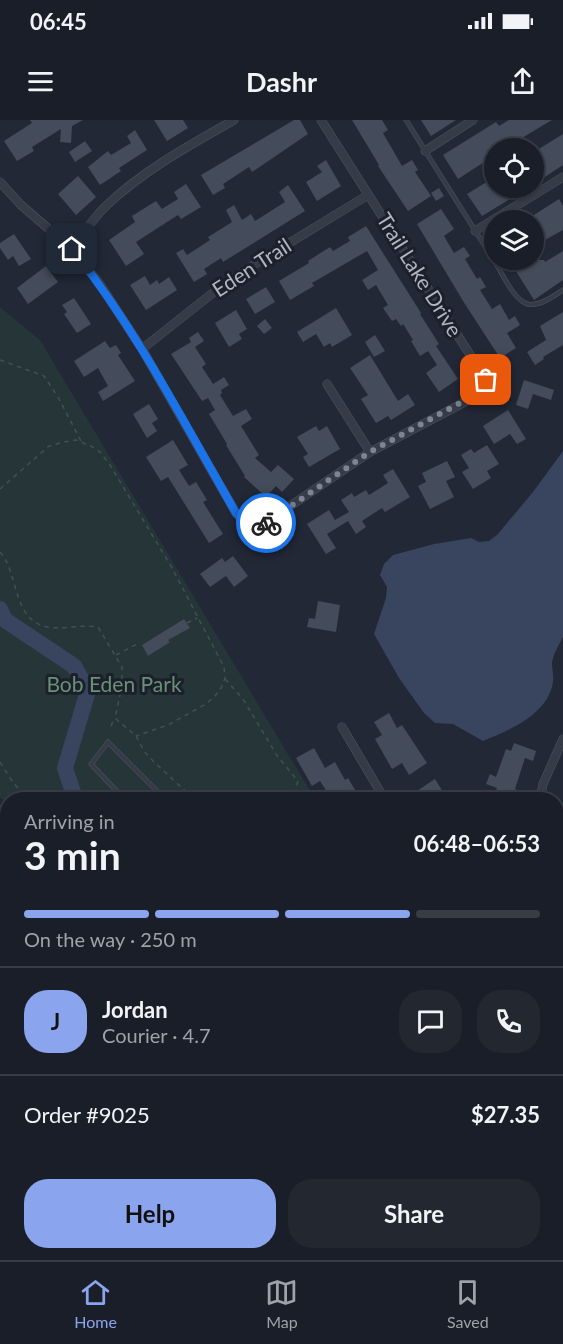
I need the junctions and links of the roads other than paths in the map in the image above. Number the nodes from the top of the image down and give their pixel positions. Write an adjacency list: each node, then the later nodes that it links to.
1 (234, 120): 10 (street)
2 (321, 120): 8 (street, Trail Lake Drive)
3 (406, 120): 5 (lane)
4 (473, 120): 5 (street)
5 (425, 151): 9 (lane)
6 (563, 177): 9 (street)
7 (0, 182): 10 (street)
8 (368, 195): 12 (street, Eden Trail); 14 (street, Trail Lake Drive)
9 (475, 231): 11 (lane)
10 (72, 249): 12 (street)
11 (563, 290)
12 (142, 349): 14 (street, Trail Lake Drive)
13 (327, 384): 14 (street)
14 (370, 452)
15 (342, 727): 19 (street)
16 (563, 739): 20 (street)
17 (117, 792): 18 (lane)
18 (158, 792)
19 (380, 792)
20 (542, 792)

